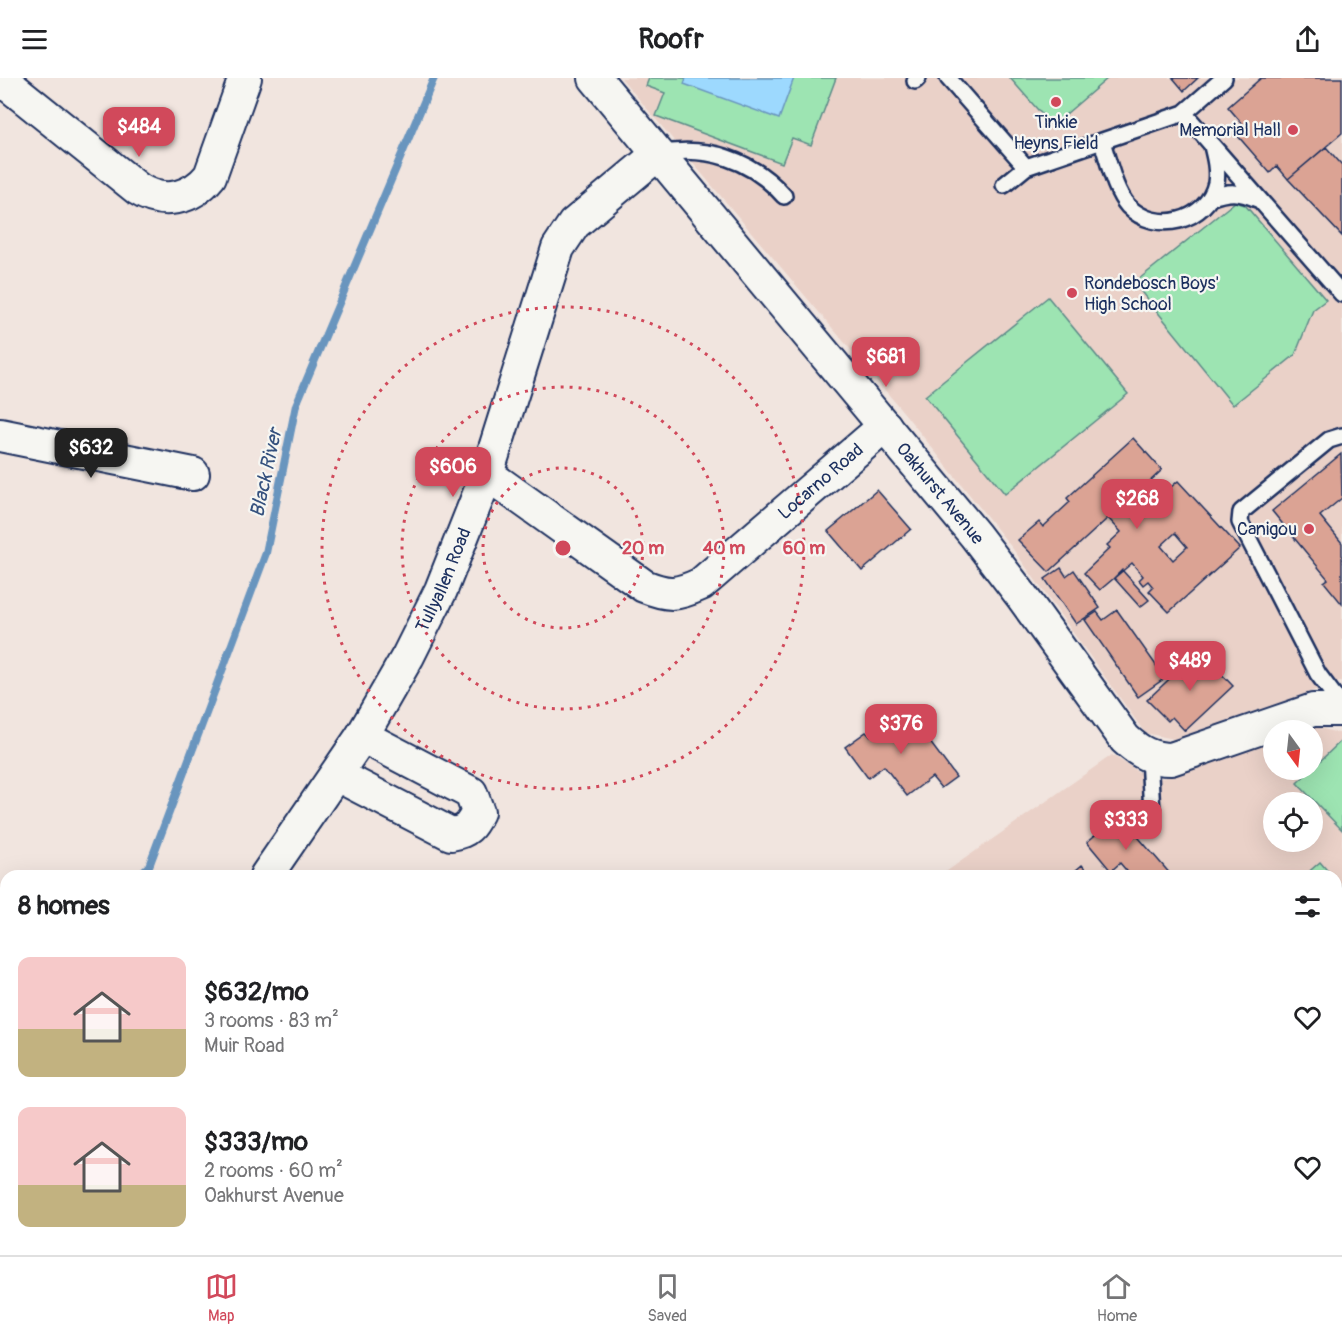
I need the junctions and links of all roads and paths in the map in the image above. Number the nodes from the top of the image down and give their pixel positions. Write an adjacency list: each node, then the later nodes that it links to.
1 (0, 78): 2 (street)
2 (245, 78)
3 (595, 78): 9 (street, Oakhurst Avenue)
4 (948, 78): 10 (lane)
5 (1224, 78): 6 (lane)
6 (1184, 113): 7 (lane); 8 (lane)
7 (1102, 142): 10 (lane); 13 (lane)
8 (1211, 144): 13 (lane); 14 (lane)
9 (658, 154): 12 (lane); 16 (street, Oakhurst Avenue); 20 (street, Tullyallen Road)
10 (1026, 168): 11 (lane)
11 (1004, 185)
12 (784, 196)
13 (1210, 198): 14 (lane)
14 (1262, 202): 15 (lane)
15 (1342, 294)
16 (885, 426): 20 (street, Locarno Road); 23 (street, Oakhurst Avenue)
17 (0, 435): 19 (street)
18 (1342, 436): 21 (lane)
19 (193, 474)
20 (487, 474): 22 (street, Tullyallen Road)
21 (1342, 708): 23 (street)
22 (362, 736): 24 (street, Tullyallen Road); 24 (street)
23 (1149, 756): 25 (lane)
24 (337, 775): 26 (street, Tullyallen Road)
25 (1152, 813)
26 (270, 870)

